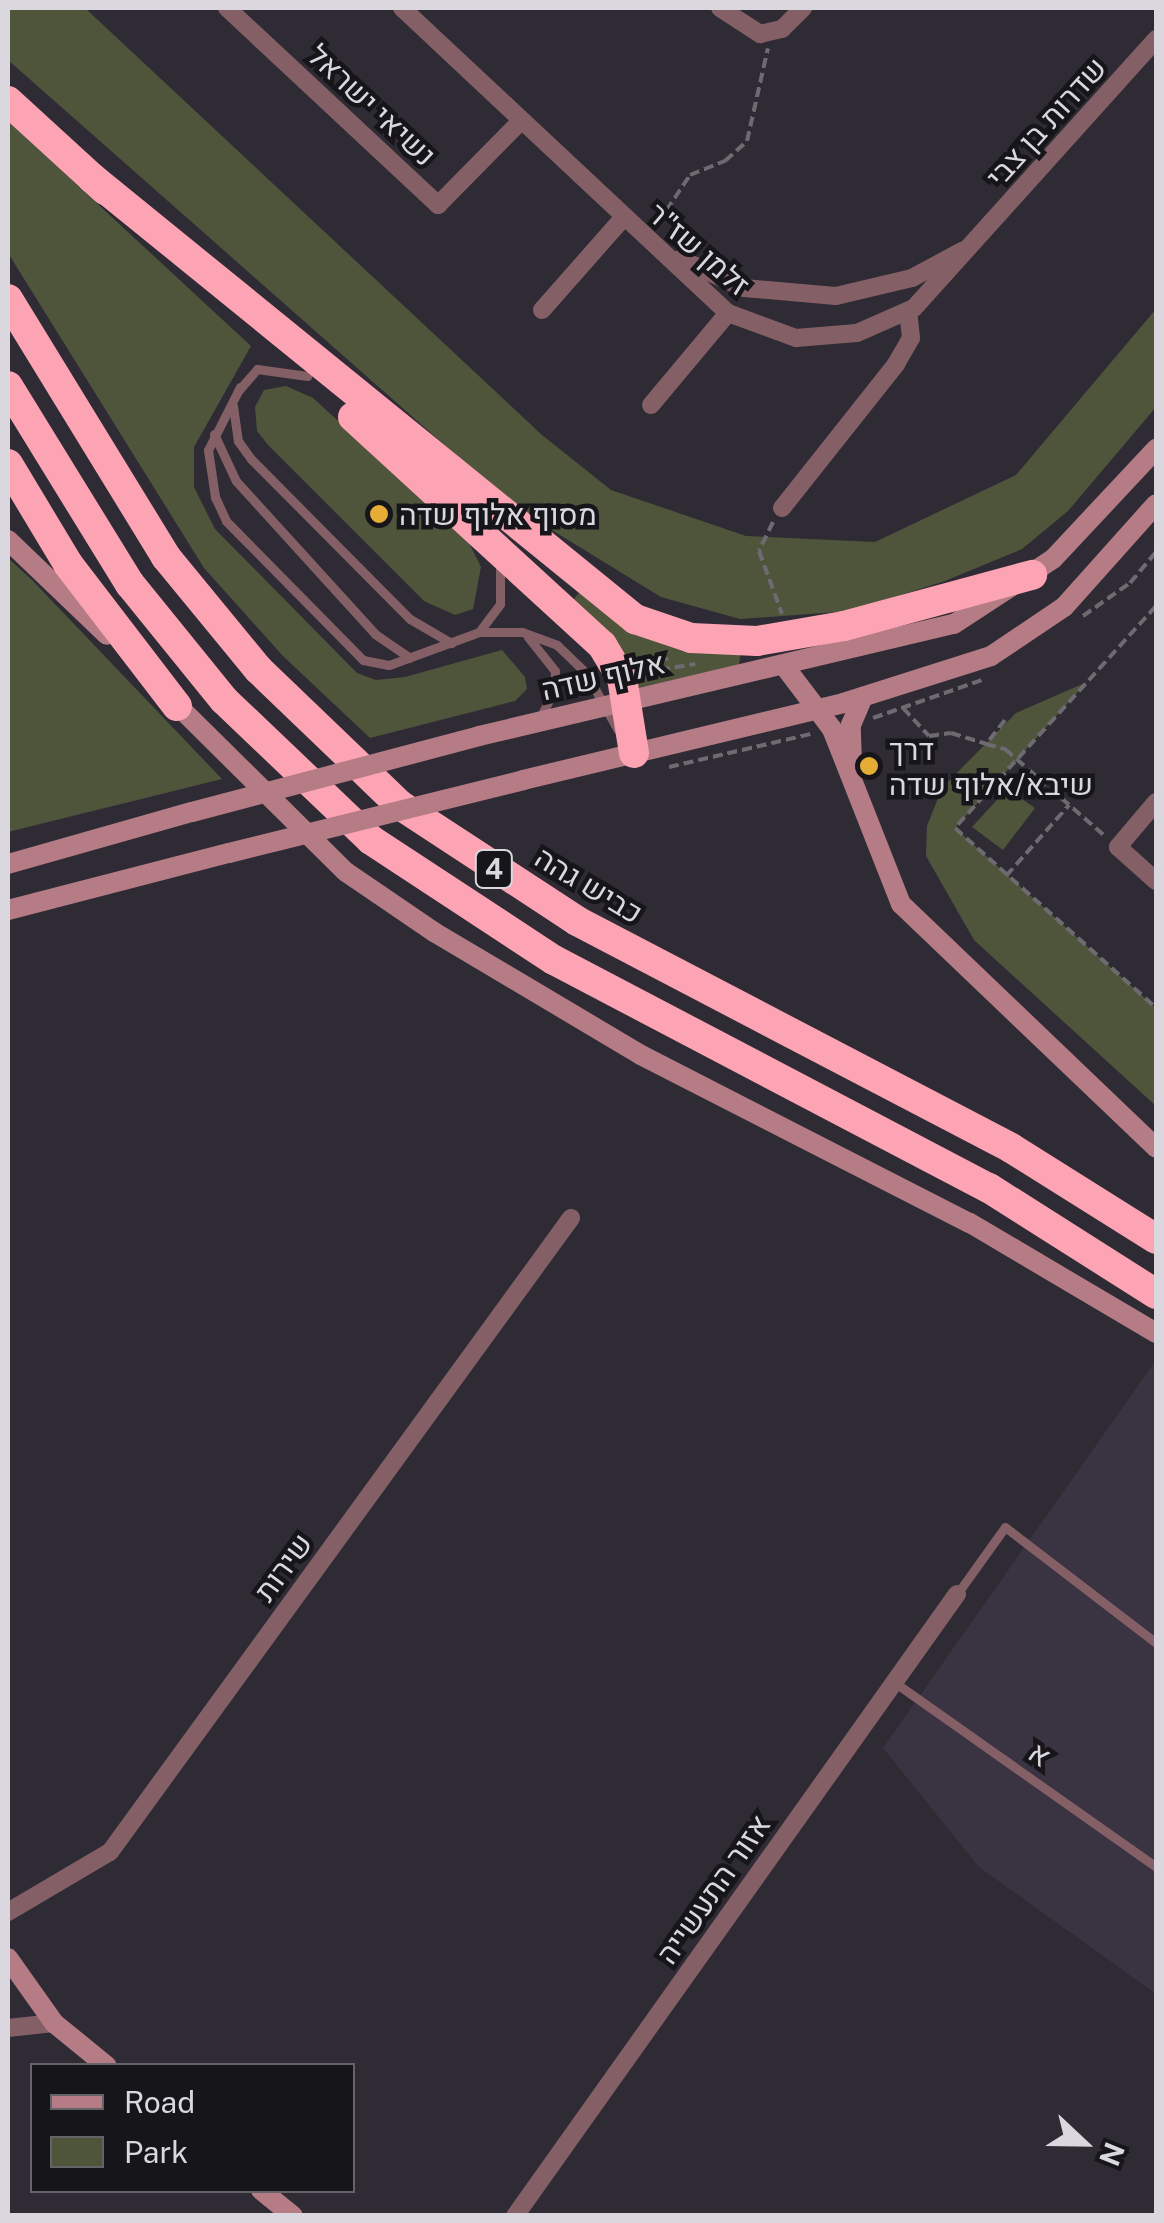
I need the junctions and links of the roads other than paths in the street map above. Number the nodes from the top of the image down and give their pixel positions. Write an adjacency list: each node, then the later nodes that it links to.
1 (227, 8): 7 (street, נשיאי ישראל)
2 (402, 8): 7 (street, זלמן שז"ר)
3 (720, 8): 4 (street)
4 (803, 8)
5 (1156, 38): 10 (street, שדרות בן צבי)
6 (8, 101): 8 (highway)
7 (519, 123): 9 (street, זלמן שז"ר)
8 (92, 178): 15 (highway); 26 (highway)
9 (623, 218): 10 (street, זלמן שז"ר); 12 (street); 14 (street, זלמן שז"ר)
10 (976, 242): 13 (street, זלמן שז"ר)
11 (8, 298): 47 (highway, כביש גהה / 4)
12 (542, 310)
13 (908, 311): 14 (street, זלמן שז"ר); 23 (street)
14 (728, 313): 18 (street)
15 (308, 376): 17 (lane); 25 (highway)
16 (8, 386): 48 (highway, 4)
17 (240, 387): 19 (lane); 29 (lane)
18 (651, 406)
19 (214, 434): 30 (lane); 30 (lane)
20 (1156, 449): 26 (main road, אלוף שדה)
21 (8, 464): 34 (highway)
22 (1156, 504): 33 (main road)
23 (782, 508)
24 (8, 540): 34 (main road)
25 (493, 544): 27 (lane); 32 (highway)
26 (1032, 575): 31 (main road, אלוף שדה)
27 (480, 632): 28 (lane); 29 (lane)
28 (522, 632): 32 (lane); 36 (lane)
29 (451, 643): 30 (lane)
30 (410, 658)
31 (785, 667): 32 (main road, אלוף שדה); 35 (main road)
32 (616, 694): 36 (main road, אלוף שדה); 37 (highway)
33 (863, 697): 35 (main road); 38 (main road)
34 (177, 706): 49 (main road)
35 (820, 708): 37 (main road); 38 (main road)
36 (532, 724): 40 (main road, אלוף שדה, bridge)
37 (634, 752): 44 (main road, bridge)
38 (854, 780): 45 (main road)
39 (1156, 802): 43 (street)
40 (90, 840): 41 (main road); 42 (main road, אלוף שדה)
41 (8, 850)
42 (8, 864)
43 (1156, 881)
44 (8, 910)
45 (1156, 1148)
46 (571, 1218): 54 (street, שירות)
47 (1156, 1238)
48 (1156, 1294)
49 (1156, 1333)
50 (956, 1594): 51 (lane); 52 (street, אזור התעשייה)
51 (1156, 1643)
52 (894, 1682): 53 (lane, א); 59 (street, אזור התעשייה)
53 (1156, 1867)
54 (8, 1912)
55 (8, 1958): 56 (main road)
56 (54, 2023): 57 (street); 58 (main road)
57 (8, 2028)
58 (103, 2063)
59 (515, 2216)

